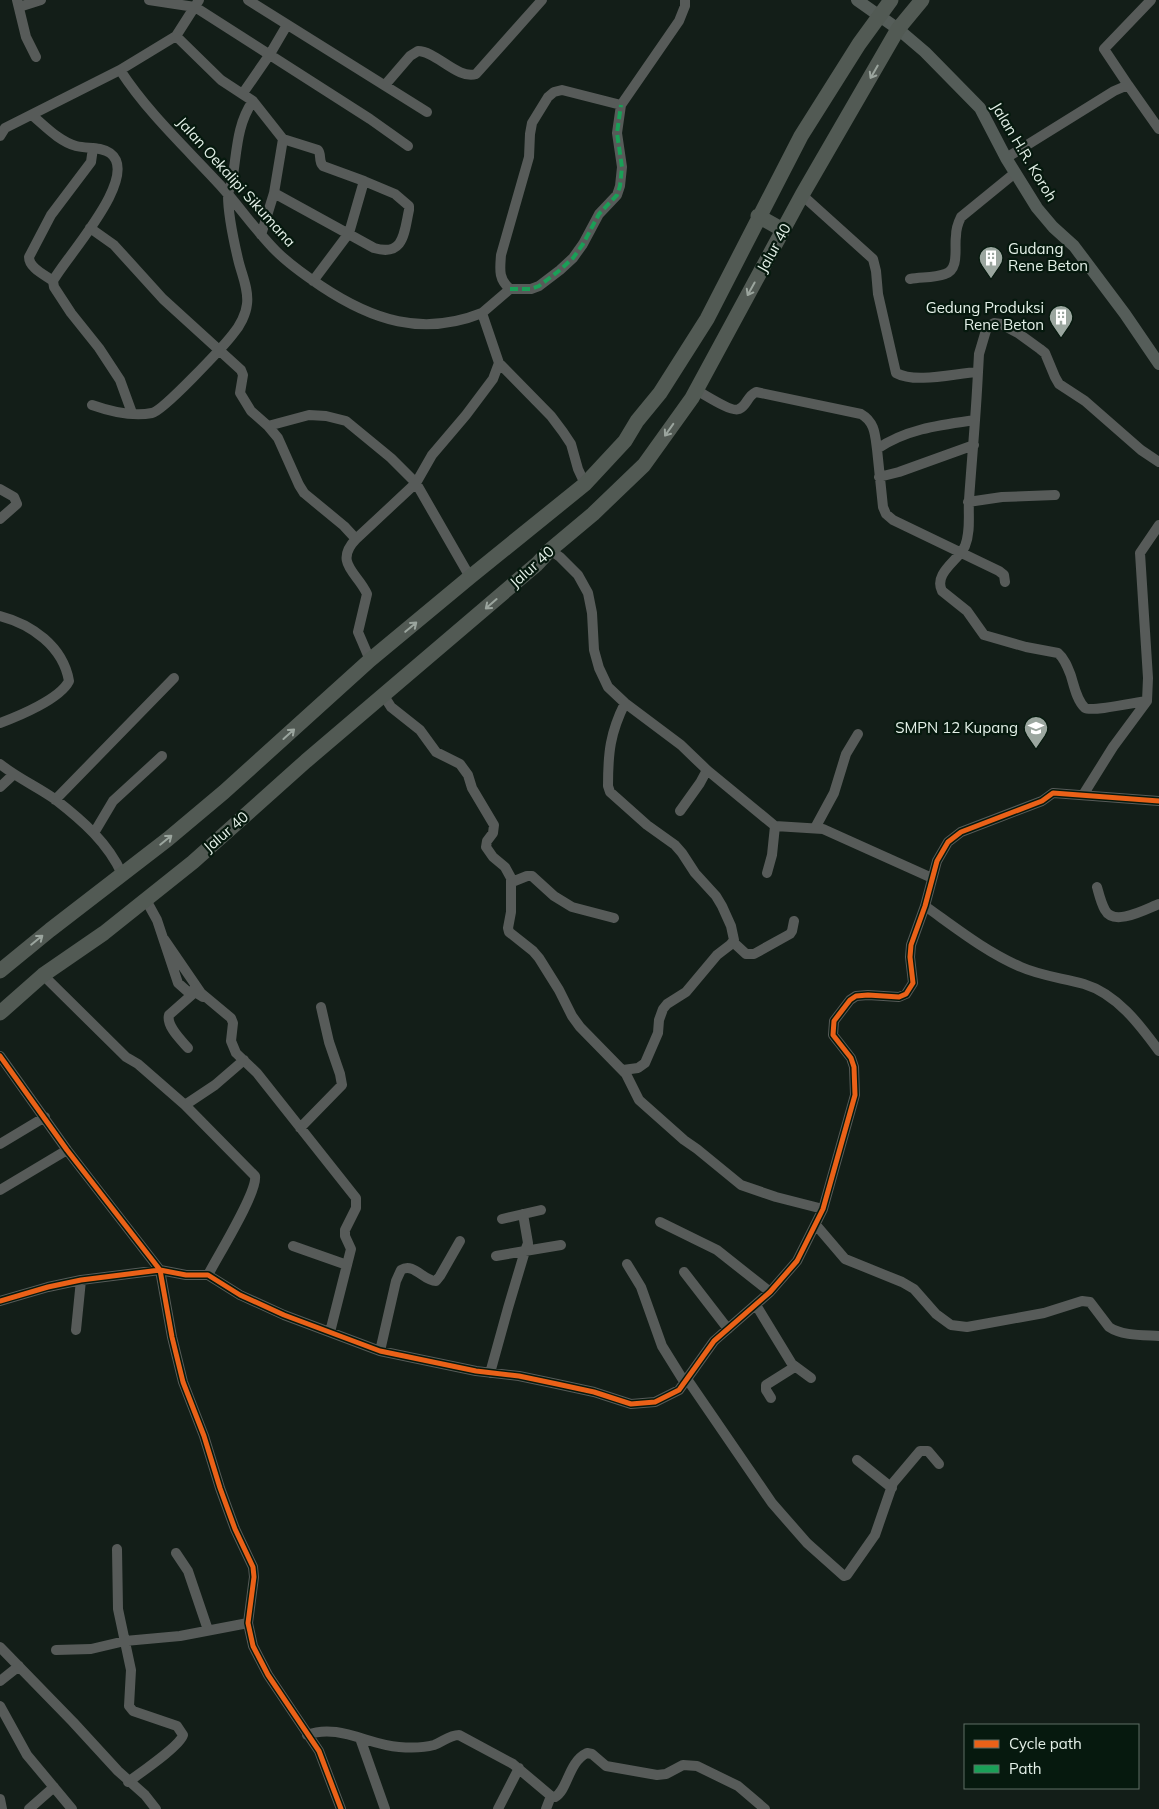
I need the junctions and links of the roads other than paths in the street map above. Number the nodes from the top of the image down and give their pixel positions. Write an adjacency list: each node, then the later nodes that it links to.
1 (41, 0): 10 (street)
2 (149, 0): 11 (street)
3 (248, 0): 13 (street)
4 (542, 0): 19 (street)
5 (685, 0): 23 (street)
6 (857, 0): 12 (main road, Jalan H.R. Koroh)
7 (891, 0): 12 (highway, Jalur 40)
8 (922, 0): 14 (highway, Jalur 40)
9 (1151, 0): 20 (street)
10 (18, 3): 17 (street)
11 (197, 4): 15 (street); 16 (street)
12 (880, 16): 14 (main road, Jalan H.R. Koroh); 38 (highway, Jalur 40)
13 (287, 25): 16 (street); 19 (street)
14 (898, 29): 32 (main road, Jalan H.R. Koroh); 37 (highway, Jalur 40, one-way to 37)
15 (176, 36): 18 (street); 21 (street)
16 (270, 54): 21 (street); 30 (street)
17 (36, 58)
18 (120, 70): 25 (street); 36 (street, Jalan Oekalipi Sikumana)
19 (384, 85): 24 (street)
20 (1128, 85): 26 (street); 32 (street)
21 (243, 93): 22 (street)
22 (253, 101): 29 (street); 36 (street)
23 (621, 104): 46 (street); 46 (street)
24 (427, 112)
25 (33, 116): 28 (street); 31 (street)
26 (1156, 117): 27 (street)
27 (1159, 129)
28 (2, 130)
29 (283, 139): 34 (street); 35 (street)
30 (408, 146)
31 (93, 148): 39 (street); 44 (street)
32 (1006, 158): 33 (main road, Jalan H.R. Koroh)
33 (1015, 173): 43 (street); 50 (main road, Jalan H.R. Koroh)
34 (364, 181): 41 (street); 41 (street)
35 (274, 193): 41 (street); 42 (street)
36 (228, 194): 42 (street, Jalan Oekalipi Sikumana); 48 (street)
37 (802, 195): 40 (highway, Jalur 40); 51 (street)
38 (758, 216): 40 (highway); 62 (highway, Jalur 40)
39 (90, 228): 44 (street); 48 (street)
40 (783, 230): 52 (highway, Jalur 40, one-way to 52)
41 (349, 233): 45 (street)
42 (261, 235): 45 (street, Jalan Oekalipi Sikumana)
43 (910, 279)
44 (53, 281): 54 (street)
45 (313, 281): 47 (street, Jalan Oekalipi Sikumana)
46 (510, 289): 47 (street)
47 (482, 313): 49 (street)
48 (218, 350): 54 (street); 56 (street)
49 (499, 363): 61 (street); 62 (street)
50 (1159, 364)
51 (978, 372): 55 (street); 59 (street)
52 (696, 390): 58 (street); 69 (highway, Jalur 40, one-way to 69)
53 (92, 405): 54 (street)
54 (132, 413)
55 (974, 420): 57 (street); 58 (street)
56 (268, 426): 61 (street); 68 (street)
57 (974, 445): 60 (street); 65 (street)
58 (877, 449): 60 (street)
59 (1159, 462)
60 (879, 478): 70 (street)
61 (416, 484): 68 (street); 71 (street)
62 (585, 484): 71 (highway, Jalur 40)
63 (0, 489): 66 (street)
64 (1055, 495): 65 (street)
65 (968, 502): 70 (street)
66 (0, 519)
67 (1159, 525): 77 (street)
68 (356, 539): 74 (street)
69 (550, 550): 76 (highway, Jalur 40, one-way to 76); 78 (street)
70 (962, 552): 72 (street); 77 (street)
71 (470, 577): 74 (highway, Jalur 40, one-way to 71)
72 (1005, 582)
73 (0, 616): 79 (street)
74 (370, 660): 94 (highway, Jalur 40, one-way to 74)
75 (174, 678): 87 (street)
76 (384, 696): 96 (street); 98 (highway, Jalur 40)
77 (1146, 700): 86 (street)
78 (625, 703): 83 (street); 104 (street)
79 (0, 723)
80 (858, 734): 91 (street)
81 (162, 756): 92 (street)
82 (0, 764): 84 (street)
83 (707, 770): 89 (street); 90 (street)
84 (14, 774): 85 (street); 87 (street)
85 (0, 787)
86 (1083, 795): 88 (street); 95 (street)
87 (55, 800): 92 (street)
88 (1159, 801)
89 (680, 811)
90 (775, 826): 91 (street); 93 (street)
91 (815, 828): 95 (street)
92 (94, 833): 94 (street)
93 (767, 873)
94 (122, 874): 105 (highway, Jalur 40, one-way to 94)
95 (932, 878): 100 (street)
96 (512, 882): 101 (street); 115 (street)
97 (1097, 887): 99 (street)
98 (146, 900): 103 (street); 106 (highway, Jalur 40)
99 (1159, 904)
100 (925, 906): 112 (street); 122 (street)
101 (614, 918)
102 (794, 921): 104 (street)
103 (164, 939): 107 (street); 108 (street)
104 (734, 942): 115 (street)
105 (0, 971)
106 (43, 975): 110 (highway, Jalur 40); 116 (street)
107 (196, 992): 108 (street); 111 (street)
108 (215, 1004): 114 (street)
109 (321, 1007): 118 (street)
110 (0, 1013)
111 (188, 1048)
112 (1159, 1052)
113 (0, 1056): 117 (street)
114 (244, 1060): 116 (street); 118 (street)
115 (623, 1070): 122 (street)
116 (185, 1105): 137 (street)
117 (45, 1117): 119 (street); 120 (street)
118 (300, 1128): 134 (street)
119 (0, 1144)
120 (67, 1150): 121 (street); 135 (street)
121 (0, 1190)
122 (823, 1209): 127 (street)
123 (541, 1210): 124 (street)
124 (522, 1214): 125 (street); 131 (street)
125 (502, 1219)
126 (660, 1222): 139 (street)
127 (816, 1225): 139 (street); 145 (street)
128 (460, 1241): 146 (street)
129 (561, 1245): 131 (street)
130 (293, 1246): 134 (street)
131 (525, 1252): 132 (street); 148 (street)
132 (496, 1256)
133 (627, 1264): 150 (street)
134 (347, 1265): 144 (street)
135 (160, 1270): 137 (street); 138 (street); 157 (street)
136 (684, 1272): 142 (street)
137 (208, 1275): 144 (street)
138 (82, 1280): 140 (street); 143 (street)
139 (770, 1292): 141 (street)
140 (0, 1302)
141 (756, 1305): 142 (street); 147 (street)
142 (728, 1329): 150 (street)
143 (76, 1330)
144 (330, 1332): 146 (street)
145 (1159, 1336)
146 (380, 1352): 148 (street)
147 (792, 1364): 149 (street); 151 (street)
148 (490, 1373): 150 (street)
149 (810, 1378)
150 (686, 1381): 154 (street)
151 (771, 1398)
152 (857, 1460): 154 (street)
153 (939, 1464): 154 (street)
154 (892, 1488)
155 (118, 1549): 159 (street)
156 (176, 1553): 158 (street)
157 (248, 1623): 158 (street); 165 (street)
158 (208, 1630): 159 (street)
159 (125, 1640): 161 (street); 168 (street)
160 (0, 1647): 162 (street)
161 (56, 1650)
162 (19, 1666): 163 (street); 168 (street)
163 (0, 1681)
164 (0, 1706): 169 (street)
165 (307, 1735): 166 (street); 176 (street)
166 (360, 1738): 167 (street); 177 (street)
167 (519, 1768): 170 (street); 178 (street)
168 (128, 1782): 175 (street)
169 (54, 1787): 173 (street); 174 (street)
170 (550, 1796): 179 (street); 180 (street)
171 (0, 1799): 172 (street)
172 (2, 1809)
173 (29, 1809)
174 (72, 1809)
175 (156, 1809)
176 (341, 1809)
177 (385, 1809)
178 (498, 1809)
179 (546, 1809)
180 (765, 1809)

